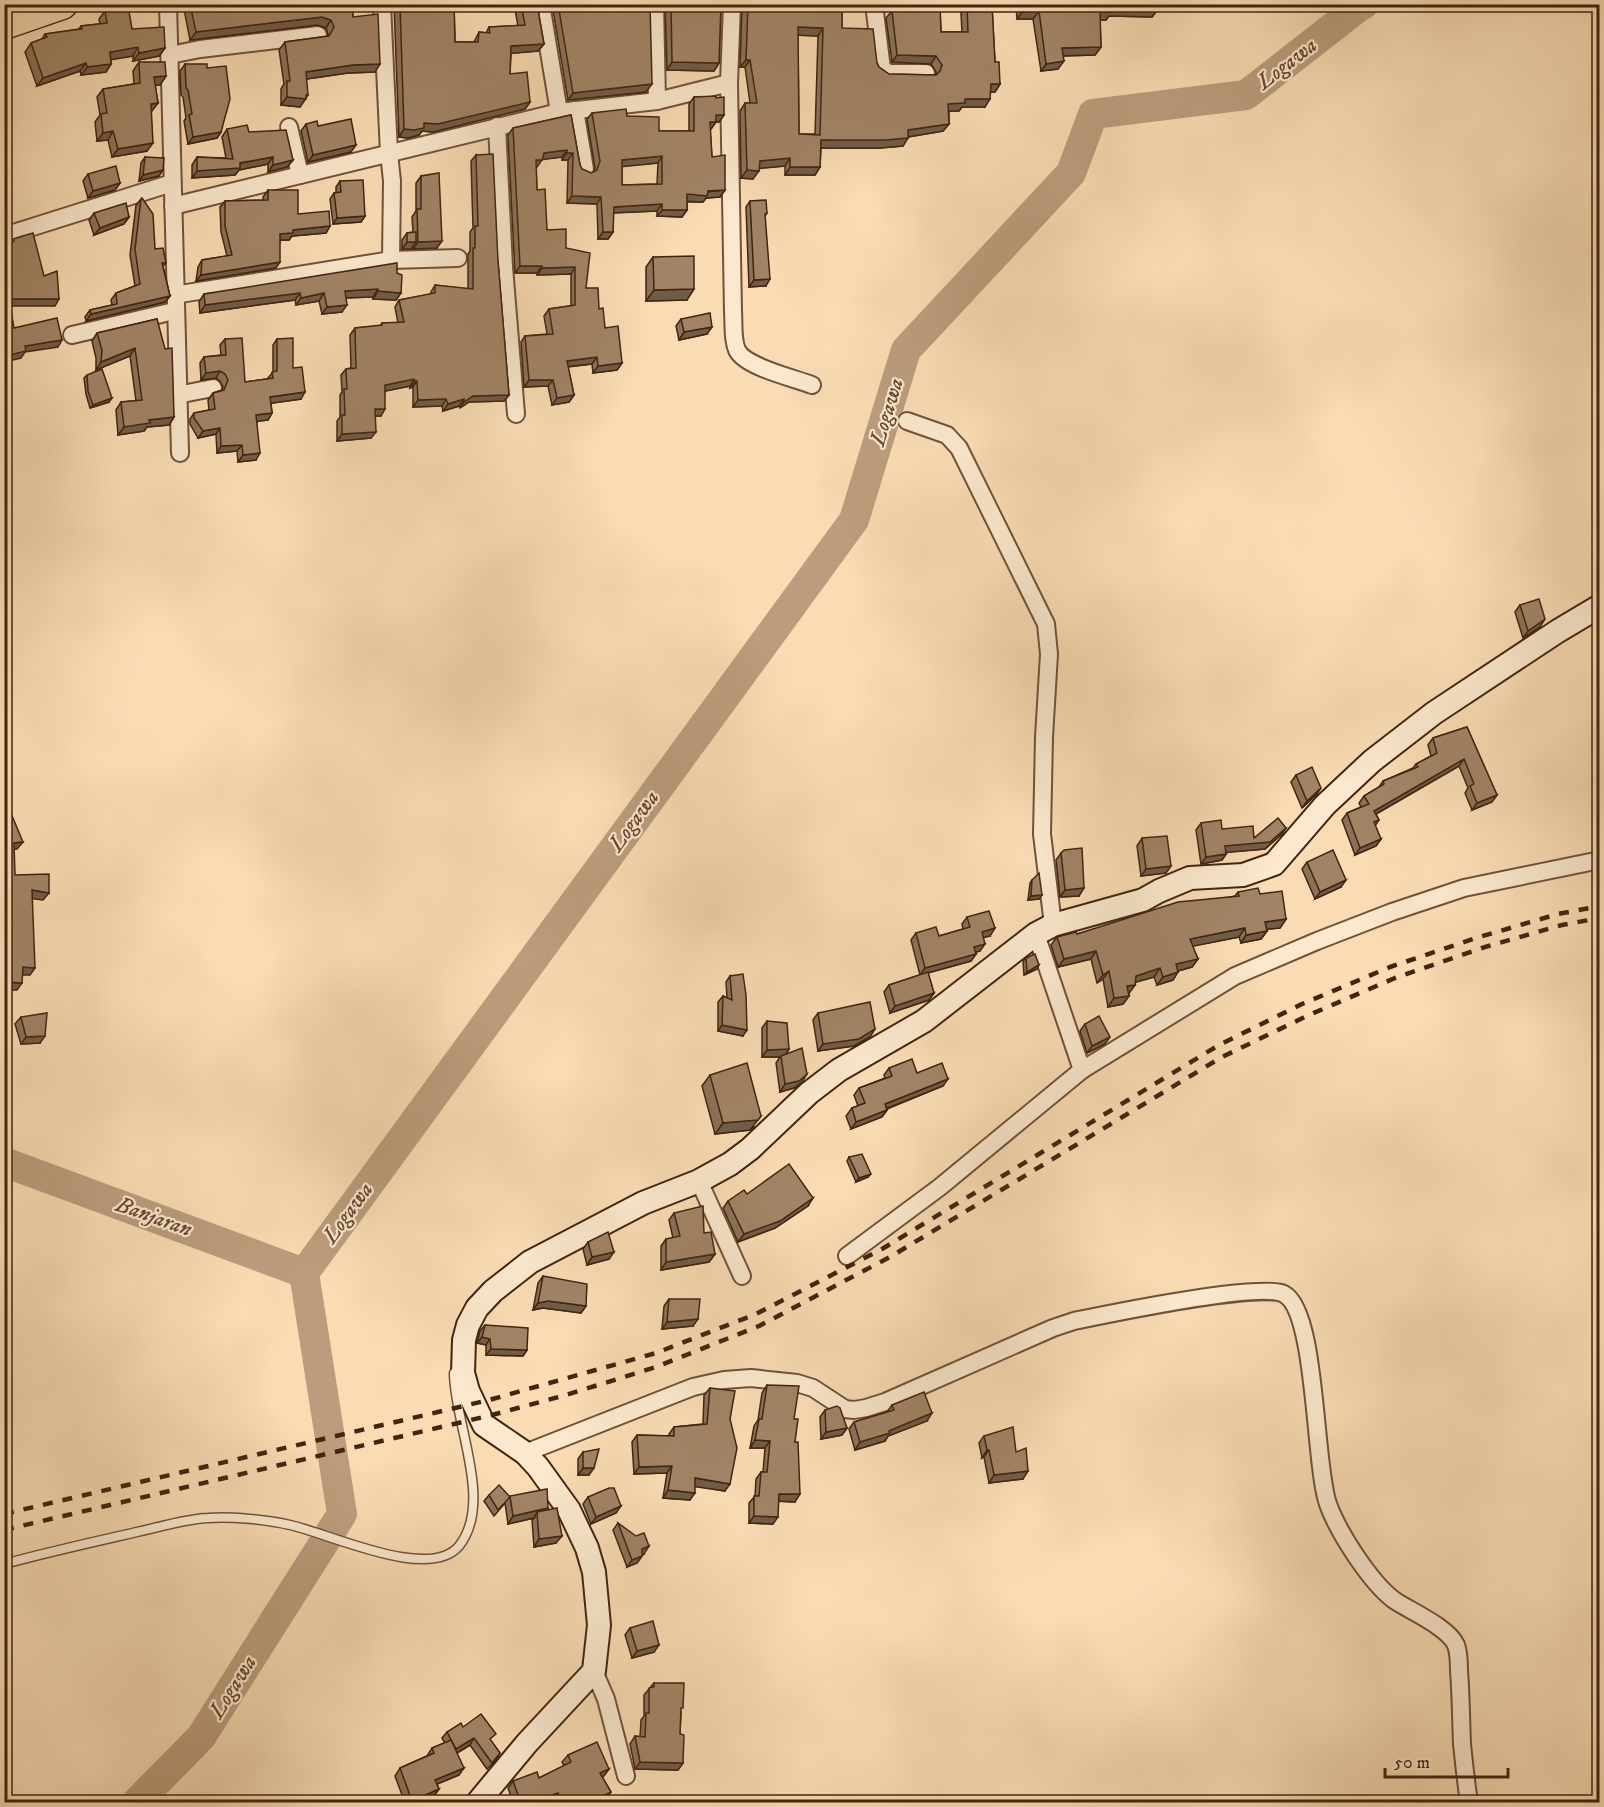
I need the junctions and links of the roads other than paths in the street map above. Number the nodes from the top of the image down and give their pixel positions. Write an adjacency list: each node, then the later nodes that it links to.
1 (62, 4): 8 (highway)
2 (168, 4): 10 (street)
3 (382, 4): 17 (street)
4 (541, 4): 14 (street)
5 (655, 4): 13 (street)
6 (732, 4): 12 (street)
7 (874, 4): 11 (street)
8 (4, 24)
9 (318, 35): 10 (street)
10 (170, 55): 20 (street)
11 (926, 73)
12 (729, 83): 13 (street); 27 (street)
13 (657, 101): 14 (street)
14 (567, 111): 15 (street); 18 (street)
15 (497, 126): 17 (street); 30 (street)
16 (289, 127): 19 (street)
17 (389, 153): 19 (street); 24 (street)
18 (585, 169)
19 (300, 175): 21 (street)
20 (172, 183): 21 (street); 22 (street)
21 (173, 206): 25 (street)
22 (4, 236)
23 (458, 258): 24 (street)
24 (391, 260): 25 (street)
25 (174, 303): 26 (street); 29 (street)
26 (72, 335)
27 (812, 385)
28 (213, 388): 29 (street)
29 (177, 395): 32 (street)
30 (516, 414)
31 (907, 421): 35 (street)
32 (180, 453)
33 (1599, 606): 35 (street)
34 (1599, 860): 36 (street)
35 (1045, 929): 36 (street); 37 (street)
36 (1082, 1070): 38 (street)
37 (699, 1181): 39 (street); 40 (street)
38 (847, 1256)
39 (742, 1276)
40 (463, 1348): 41 (street); 42 (lane)
41 (525, 1453): 43 (street); 46 (street)
42 (4, 1564)
43 (594, 1671): 44 (street); 45 (street)
44 (626, 1776)
45 (478, 1803)
46 (1468, 1803)

